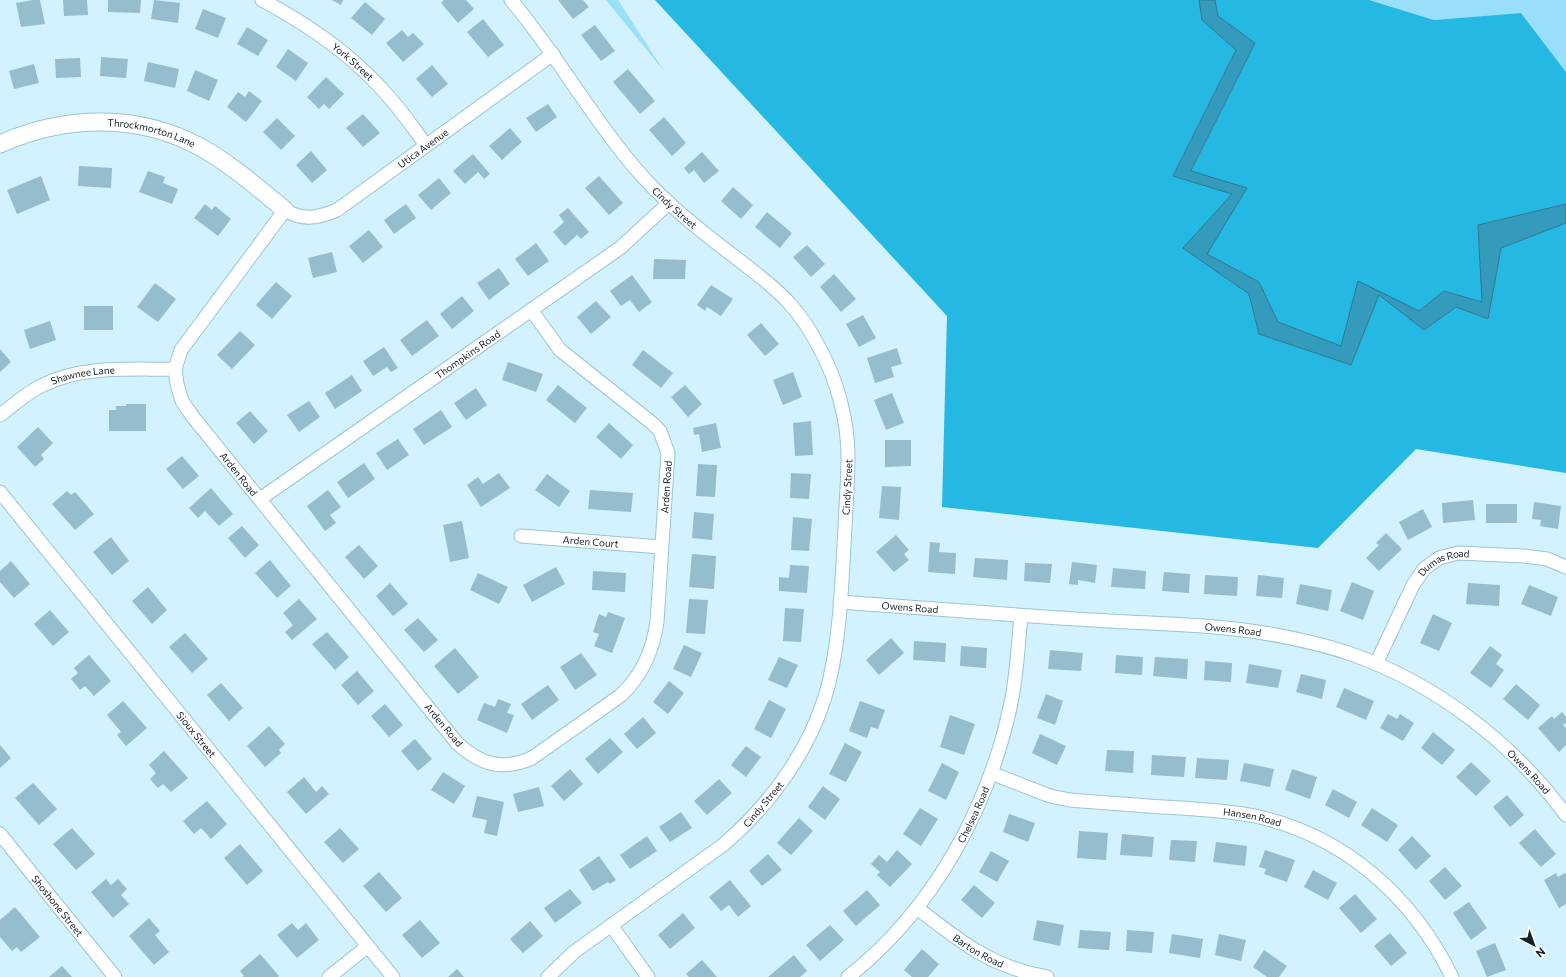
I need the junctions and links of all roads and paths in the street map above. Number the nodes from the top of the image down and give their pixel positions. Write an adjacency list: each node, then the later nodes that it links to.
1 (262, 0): 5 (street, York Street)
2 (511, 0): 3 (street, Cindy Street)
3 (553, 54): 5 (street, Utica Avenue); 6 (street, Cindy Street)
4 (0, 144): 7 (street, Throckmorton Lane)
5 (426, 145): 7 (street, Utica Avenue)
6 (669, 203): 8 (street, Thompkins Road); 16 (street, Cindy Street)
7 (285, 210): 9 (street, Arden Road)
8 (532, 310): 12 (street, Thompkins Road); 14 (street, Arden Road)
9 (175, 369): 10 (street, Shawnee Lane); 12 (street, Arden Road)
10 (0, 415)
11 (0, 492): 24 (street, Sioux Street)
12 (260, 499): 14 (street, Arden Road)
13 (521, 536): 14 (street, Arden Court)
14 (661, 547)
15 (1566, 567): 18 (street, Dumas Road)
16 (840, 602): 17 (street, Owens Road); 23 (street, Cindy Street)
17 (1021, 616): 18 (street, Owens Road); 19 (street, Chelsea Road)
18 (1376, 664): 20 (street, Owens Road)
19 (991, 773): 22 (street, Chelsea Road); 32 (street, Hansen Road)
20 (1566, 815)
21 (0, 834): 25 (street, Shoshone Street)
22 (917, 908): 30 (street, Chelsea Road); 31 (street, Barton Road)
23 (611, 924): 28 (street, Cindy Street); 29 (street)
24 (368, 946): 26 (street); 27 (street, Sioux Street)
25 (115, 977)
26 (330, 977)
27 (393, 977)
28 (548, 977)
29 (648, 977)
30 (848, 977)
31 (1047, 977)
32 (1452, 977)

